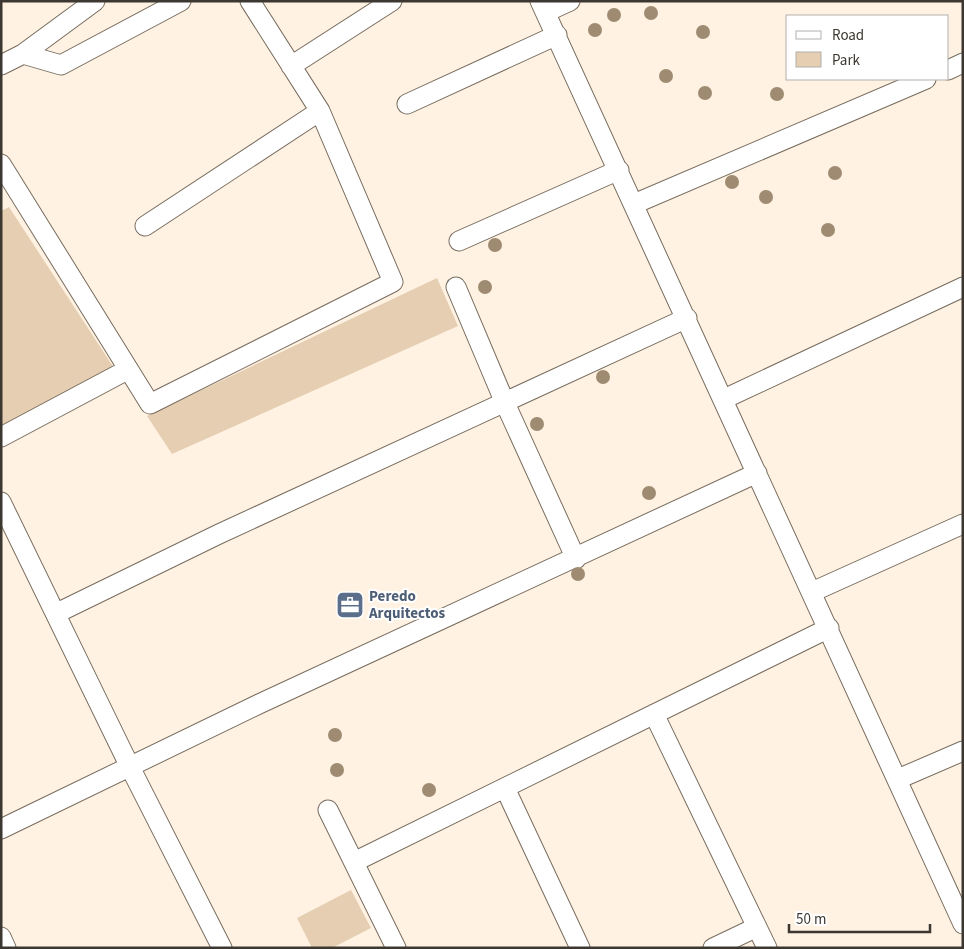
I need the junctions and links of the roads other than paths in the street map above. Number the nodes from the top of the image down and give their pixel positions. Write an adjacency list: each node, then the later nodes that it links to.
1 (94, 1): 8 (street)
2 (182, 1): 8 (street)
3 (250, 1): 11 (street)
4 (392, 1): 11 (street)
5 (570, 1): 6 (street)
6 (543, 6): 7 (street)
7 (557, 35): 14 (street); 17 (street)
8 (23, 54): 10 (street)
9 (963, 63): 12 (street)
10 (1, 65)
11 (291, 66): 15 (street)
12 (949, 70)
13 (924, 80): 18 (street)
14 (407, 104)
15 (320, 111): 19 (street); 24 (street)
16 (1, 164): 24 (street)
17 (619, 170): 18 (street); 20 (street)
18 (634, 204): 23 (street)
19 (146, 226)
20 (459, 241)
21 (456, 287): 26 (street)
22 (963, 287): 25 (street)
23 (687, 318): 25 (street); 26 (street)
24 (127, 370): 27 (street)
25 (724, 399): 28 (street)
26 (505, 403): 31 (street); 33 (street)
27 (1, 437)
28 (757, 473): 31 (street); 32 (street)
29 (1, 502): 33 (street)
30 (963, 524): 32 (street)
31 (576, 559): 37 (street)
32 (812, 592): 34 (street)
33 (57, 612): 37 (street)
34 (829, 628): 35 (street); 38 (street)
35 (654, 714): 39 (street); 44 (street)
36 (963, 751): 38 (street)
37 (130, 767): 41 (street); 47 (street)
38 (898, 779): 43 (street)
39 (505, 788): 42 (street); 49 (street)
40 (328, 810): 42 (street)
41 (1, 830)
42 (354, 862): 48 (street)
43 (963, 924)
44 (757, 926): 50 (street); 51 (street)
45 (1, 938): 46 (street)
46 (6, 948)
47 (222, 948)
48 (396, 948)
49 (580, 948)
50 (713, 948)
51 (767, 948)

